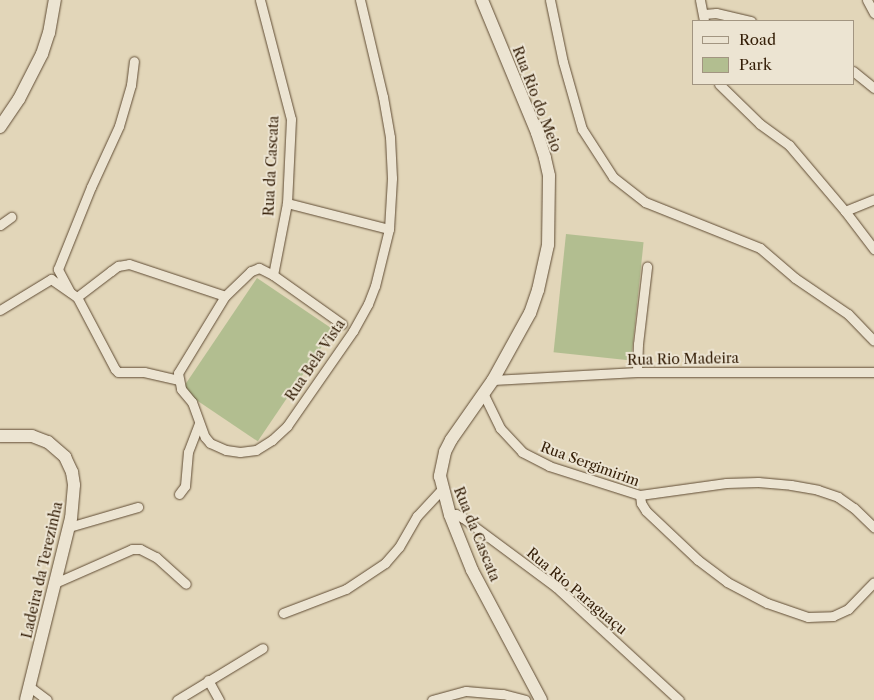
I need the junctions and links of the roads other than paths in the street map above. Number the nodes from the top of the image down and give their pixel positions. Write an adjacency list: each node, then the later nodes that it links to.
1 (55, 0): 15 (main road)
2 (260, 0): 17 (street, Rua da Cascata)
3 (360, 0): 21 (street, Rua Bela Vista)
4 (482, 0): 33 (main road, Rua Rio do Meio)
5 (550, 0): 29 (street)
6 (700, 0): 9 (street)
7 (867, 0): 8 (street)
8 (874, 12)
9 (704, 18): 10 (street)
10 (747, 20)
11 (134, 61): 25 (street)
12 (854, 72): 14 (street)
13 (720, 85): 18 (street)
14 (874, 88)
15 (0, 127)
16 (874, 199): 18 (street)
17 (287, 203): 21 (street); 24 (street, Rua da Cascata)
18 (845, 211): 22 (street)
19 (11, 217): 20 (street)
20 (0, 225)
21 (389, 229): 35 (street, Rua Bela Vista)
22 (874, 249)
23 (648, 267): 30 (street)
24 (273, 275): 26 (street); 28 (street)
25 (74, 294): 26 (street); 27 (street); 32 (street)
26 (225, 296): 32 (street)
27 (0, 310)
28 (342, 324)
29 (874, 341)
30 (637, 372): 31 (street, Rua Rio Madeira); 33 (street, Rua Rio Madeira)
31 (874, 372)
32 (178, 380): 35 (street, Rua Bela Vista)
33 (493, 380): 34 (main road, Rua da Cascata)
34 (484, 393): 37 (main road, Rua da Cascata); 39 (street, Rua Sergimirim)
35 (199, 423): 38 (street)
36 (0, 436): 42 (main road, Ladeira da Terezinha)
37 (442, 489): 41 (main road, Rua da Cascata); 47 (street)
38 (179, 494)
39 (640, 494): 43 (street); 44 (street, Rua Sergimirim)
40 (138, 507): 42 (street)
41 (450, 515): 56 (main road, Rua da Cascata); 57 (street, Rua Rio Paraguaçu)
42 (69, 527): 45 (main road, Ladeira da Terezinha)
43 (874, 527)
44 (874, 582)
45 (55, 583): 46 (street); 50 (main road, Ladeira da Terezinha)
46 (186, 584)
47 (283, 613)
48 (264, 648): 49 (street)
49 (208, 680): 52 (street); 53 (street)
50 (28, 694): 51 (street)
51 (47, 700)
52 (177, 700)
53 (219, 700)
54 (432, 700): 55 (street)
55 (524, 700)
56 (541, 700)
57 (679, 700)

